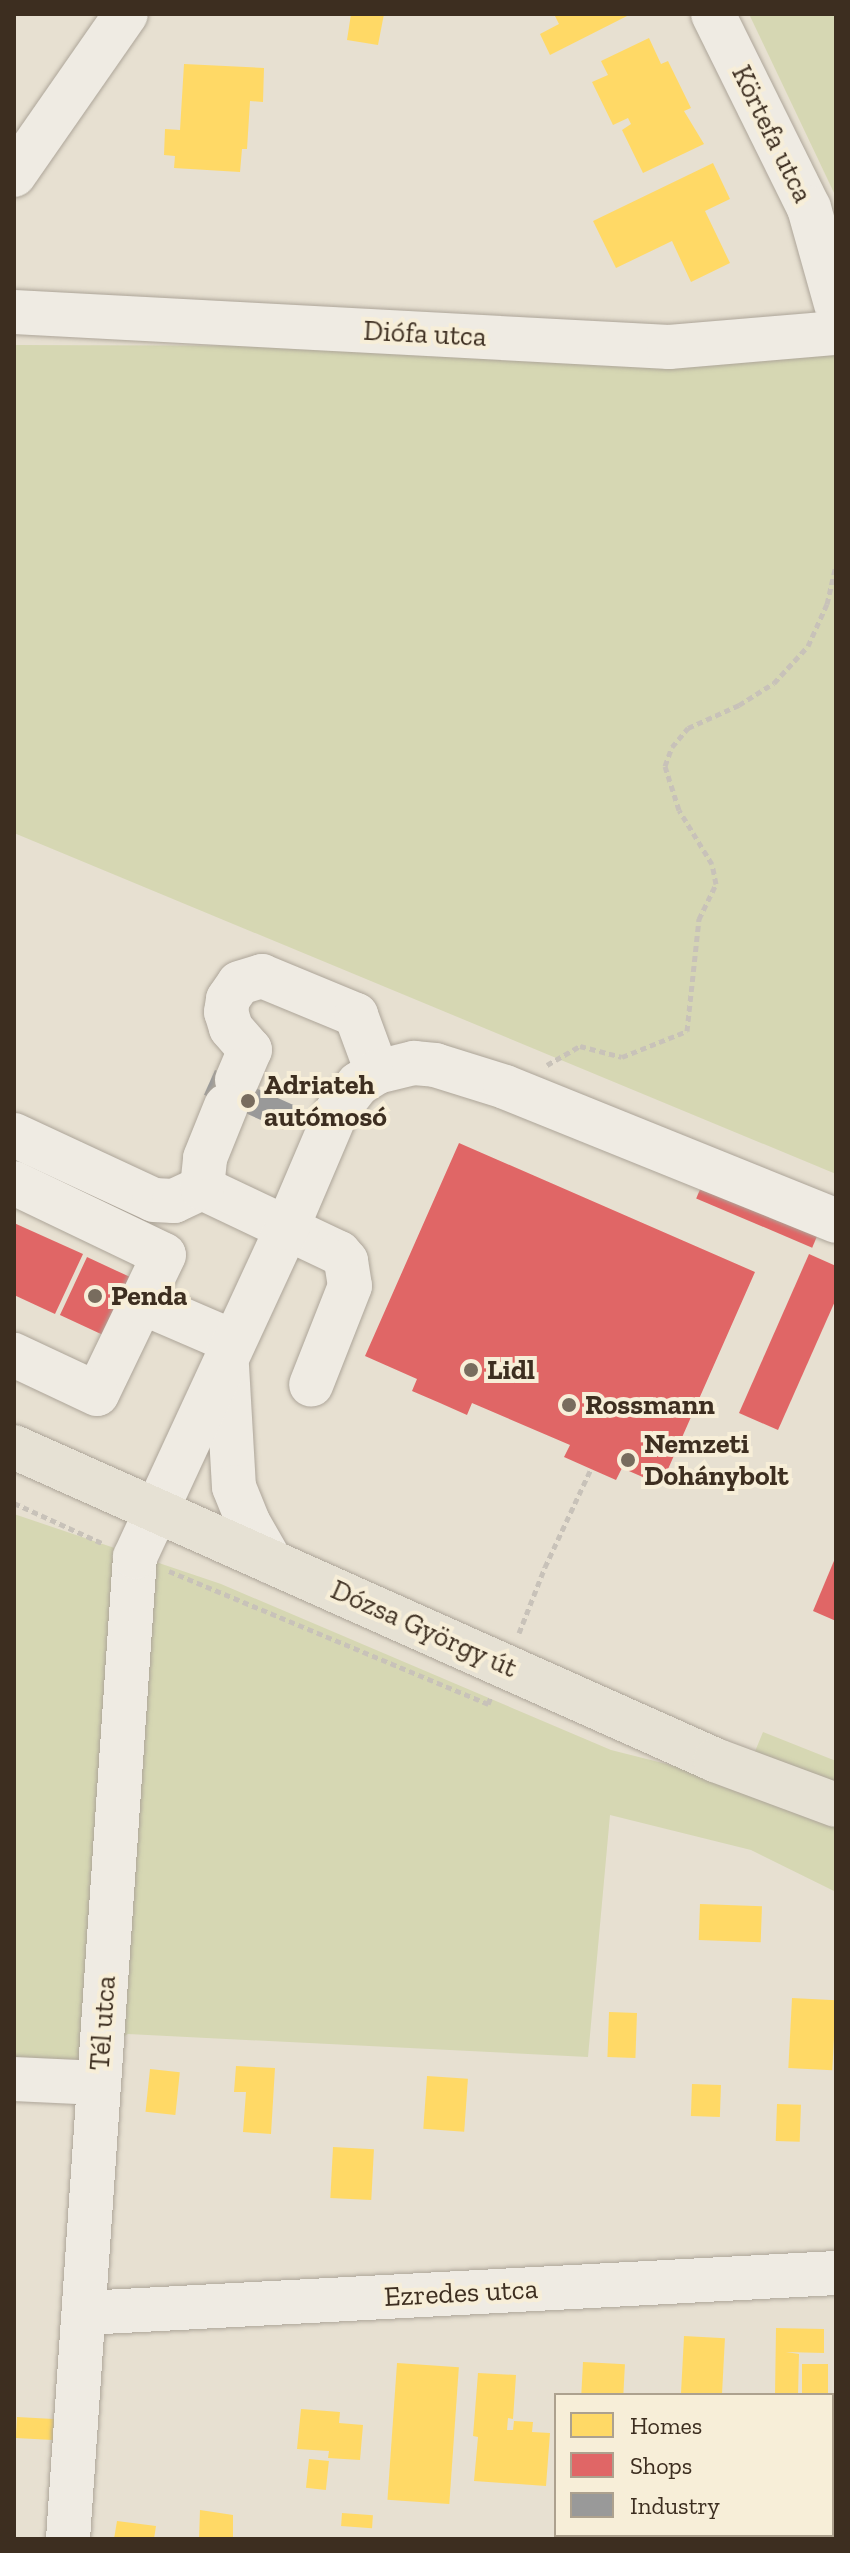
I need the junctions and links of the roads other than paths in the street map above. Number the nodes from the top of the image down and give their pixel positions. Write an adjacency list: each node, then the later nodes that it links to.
1 (126, 14): 3 (street)
2 (713, 14): 4 (street, Körtefa utca)
3 (14, 175)
4 (836, 304)
5 (14, 312): 6 (street, Diófa utca)
6 (836, 333)
7 (377, 1072): 10 (street); 11 (street); 12 (street, Tél utca)
8 (14, 1135): 10 (street)
9 (14, 1183): 13 (street)
10 (202, 1188): 12 (street)
11 (836, 1221)
12 (287, 1228): 14 (street, Tél utca); 16 (street)
13 (141, 1302): 14 (street); 15 (street)
14 (230, 1351): 18 (street, Tél utca); 19 (street)
15 (14, 1355)
16 (311, 1385)
17 (14, 1447): 18 (main road, Dózsa György út)
18 (154, 1511): 19 (main road, Dózsa György út); 22 (street, Tél utca)
19 (271, 1562): 20 (main road, Dózsa György út)
20 (836, 1805)
21 (14, 2079): 22 (street)
22 (99, 2083): 24 (street, Tél utca)
23 (836, 2273): 24 (street, Ezredes utca)
24 (85, 2313): 25 (street, Tél utca)
25 (68, 2539)

